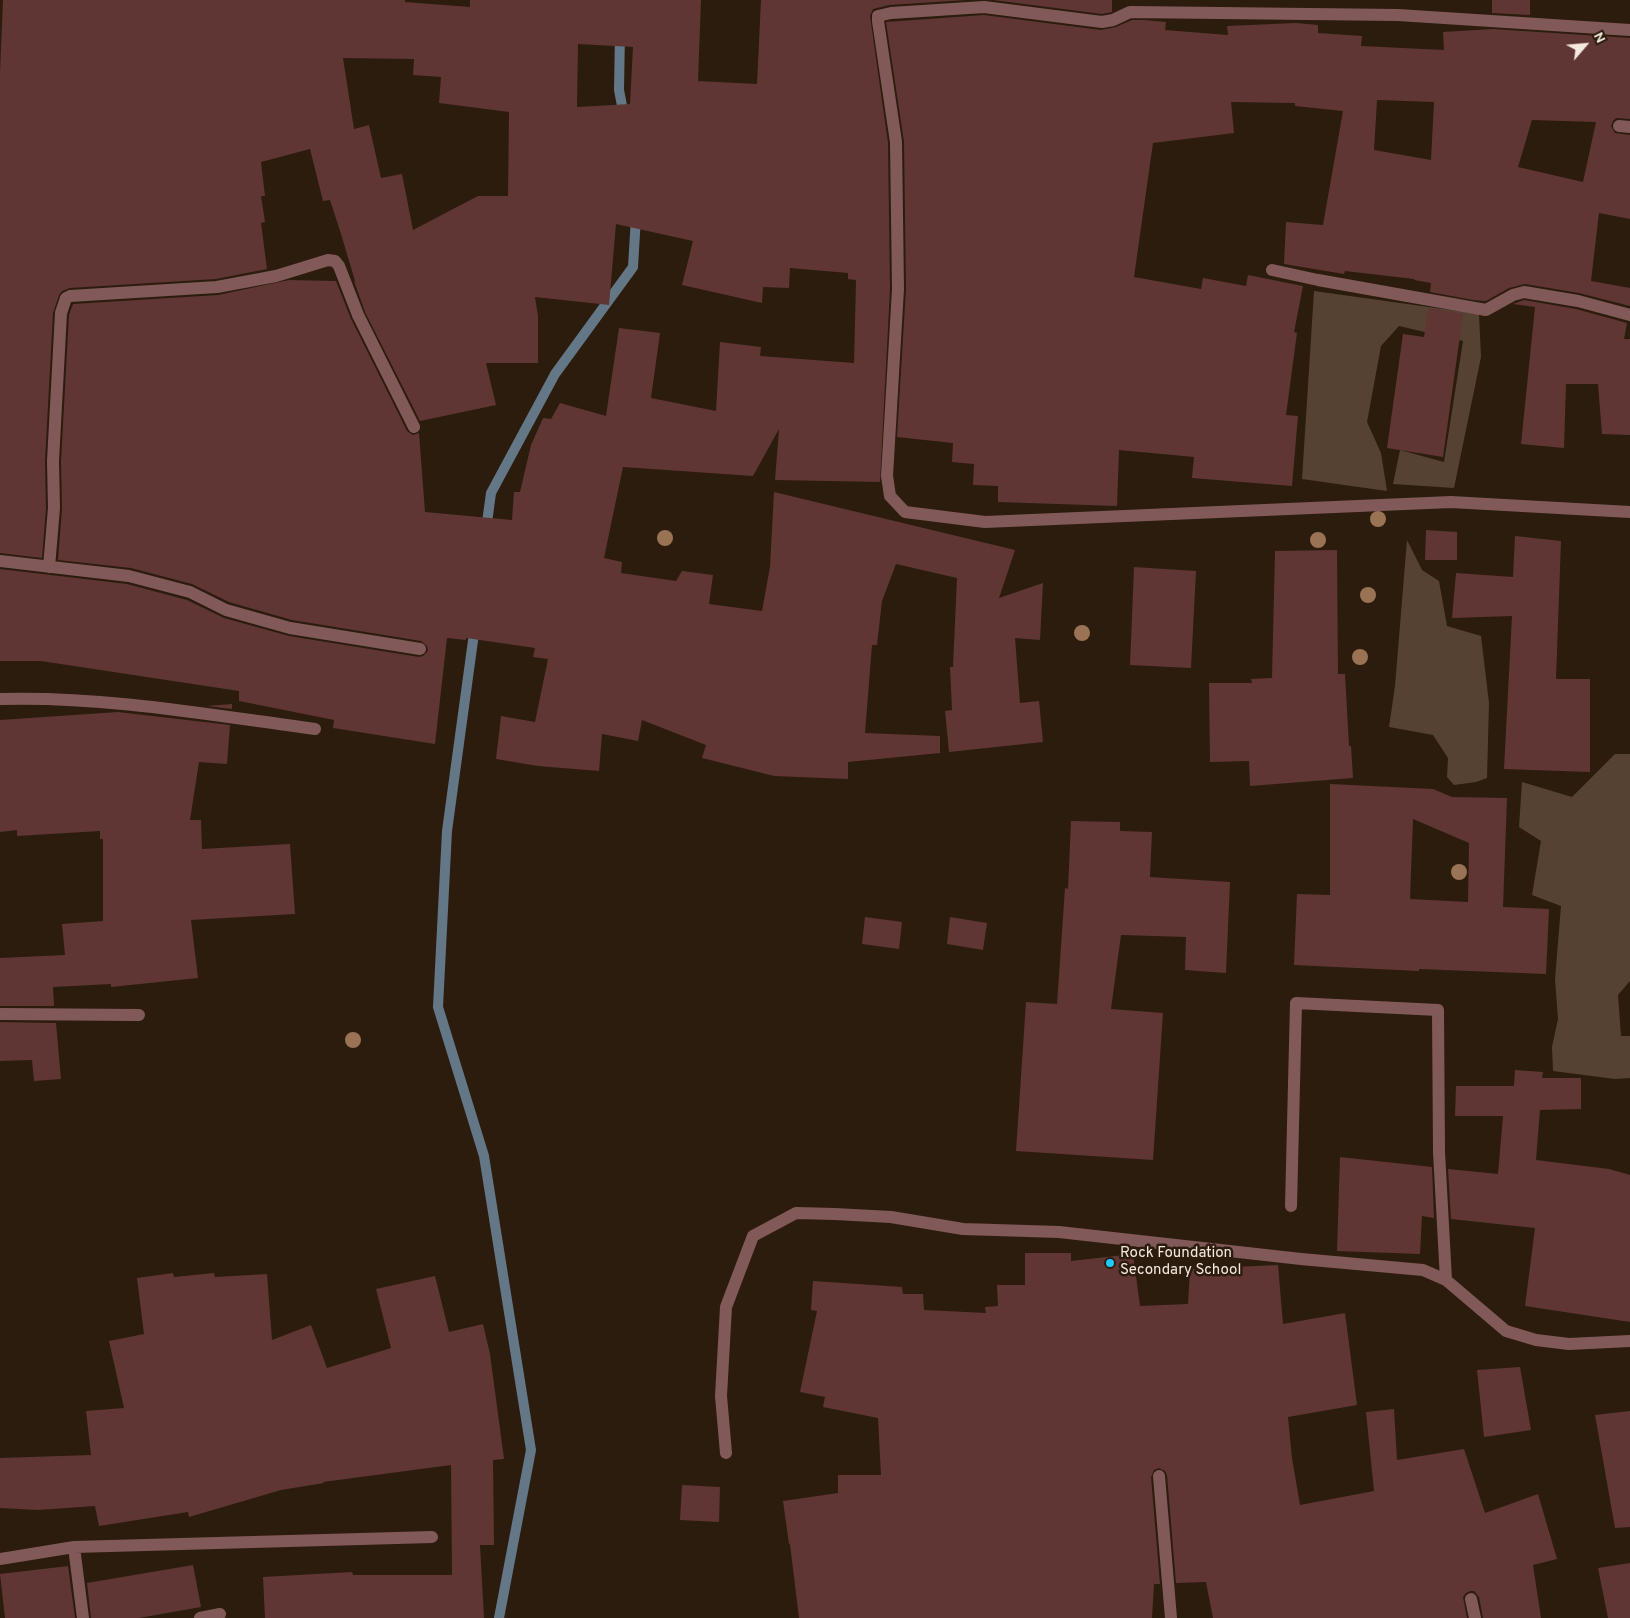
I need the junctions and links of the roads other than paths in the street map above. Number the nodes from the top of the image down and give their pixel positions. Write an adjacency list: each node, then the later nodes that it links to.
1 (1630, 30): 5 (street)
2 (1272, 270): 3 (street)
3 (1630, 315)
4 (414, 427): 7 (street)
5 (1630, 512)
6 (0, 561): 7 (street)
7 (49, 566): 8 (street)
8 (420, 649)
9 (0, 699): 10 (street)
10 (315, 729)
11 (0, 1014): 12 (street)
12 (139, 1015)
13 (1291, 1206): 14 (street)
14 (1446, 1280): 15 (street); 16 (street)
15 (1630, 1341)
16 (726, 1453)
17 (1159, 1476): 25 (street)
18 (432, 1537): 19 (street)
19 (74, 1547): 20 (street); 23 (street)
20 (0, 1559)
21 (1471, 1599): 26 (street)
22 (220, 1614): 24 (street)
23 (84, 1618)
24 (200, 1618)
25 (1170, 1618)
26 (1475, 1618)

